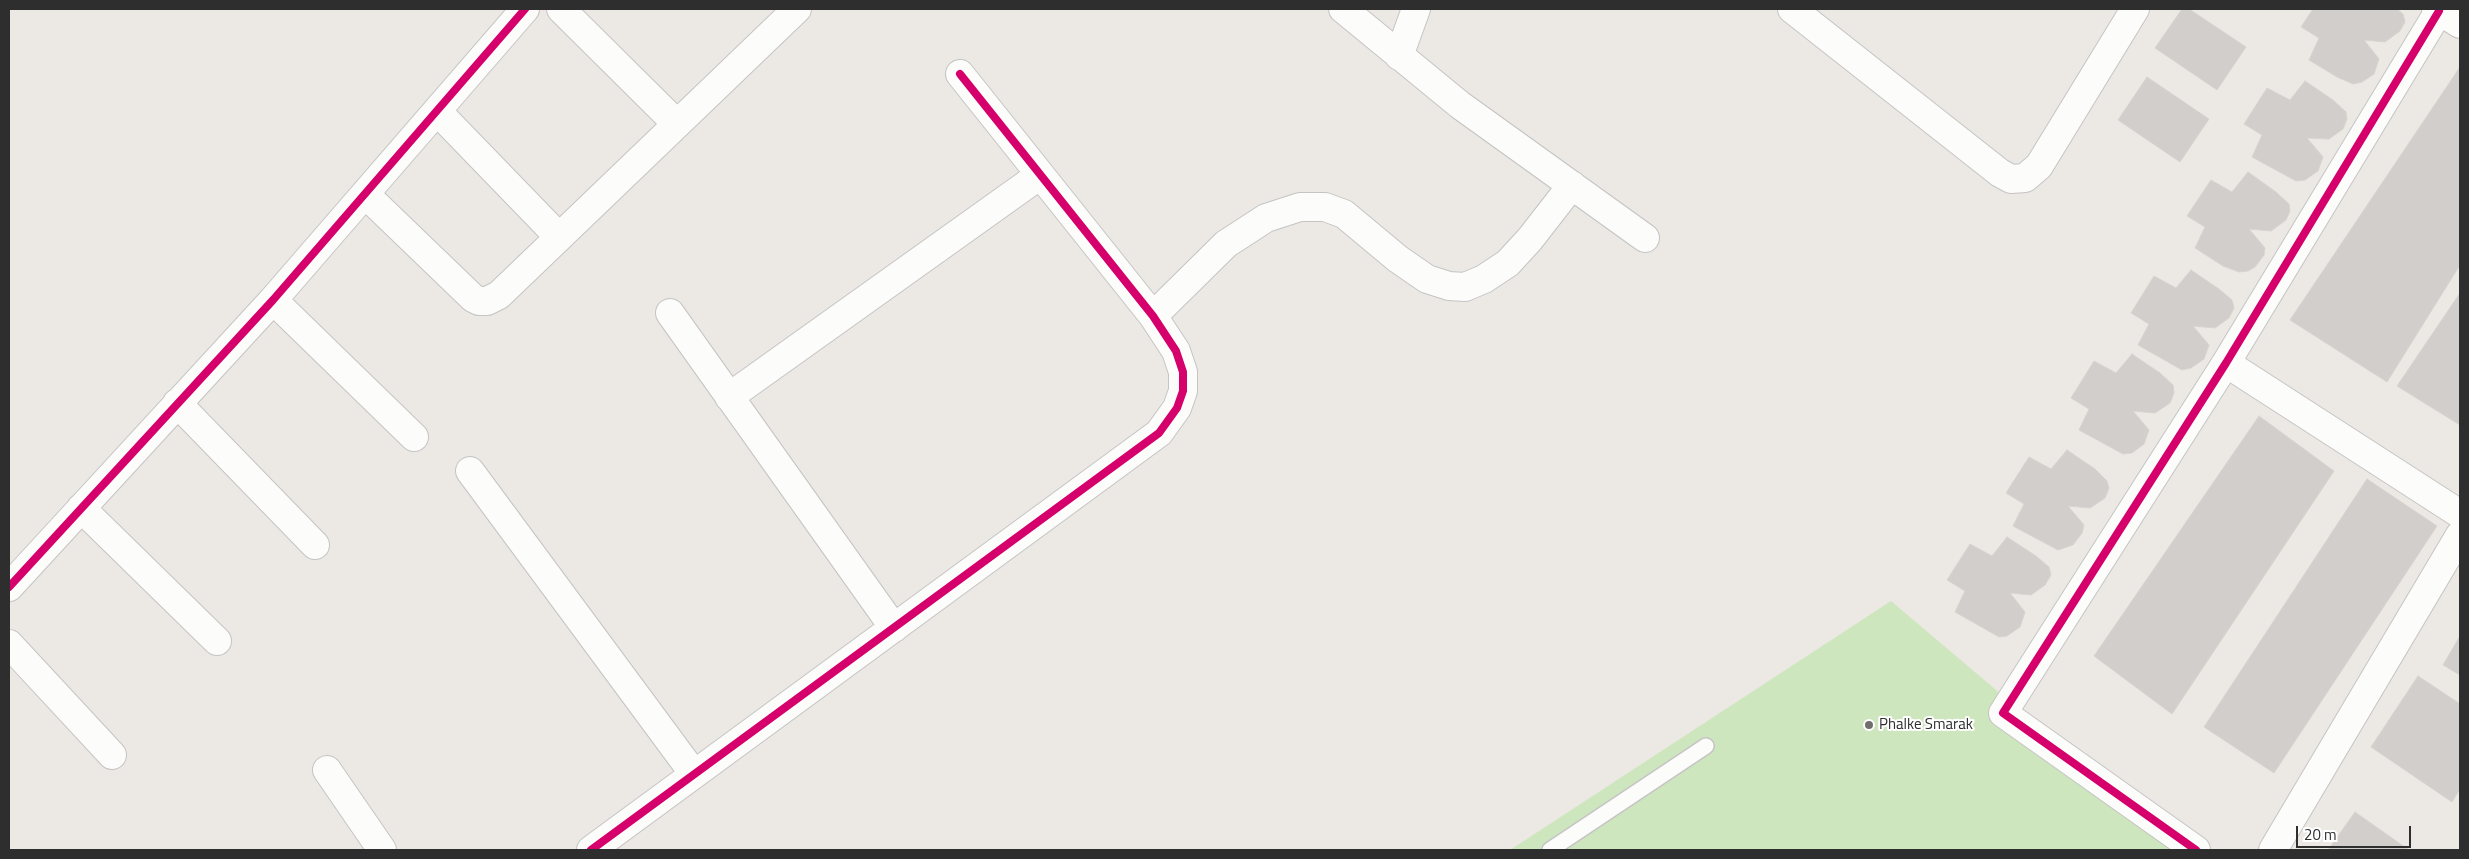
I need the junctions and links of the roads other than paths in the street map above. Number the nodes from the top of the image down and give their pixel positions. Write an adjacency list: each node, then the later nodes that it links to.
1 (526, 9): 11 (street)
2 (561, 9): 12 (street)
3 (796, 9): 12 (street)
4 (1343, 9): 9 (street)
5 (1416, 9): 9 (street)
6 (1792, 9): 7 (street)
7 (2135, 9)
8 (2445, 14): 21 (street)
9 (1399, 56): 14 (street)
10 (960, 74): 13 (street)
11 (437, 111): 15 (street); 16 (street)
12 (677, 124): 16 (street)
13 (1040, 175): 20 (street); 22 (street)
14 (1572, 185): 17 (street); 20 (street)
15 (365, 194): 16 (street); 18 (street)
16 (559, 237)
17 (1644, 238)
18 (273, 300): 23 (street); 24 (street)
19 (670, 313): 22 (street)
20 (1153, 316): 31 (street)
21 (2226, 363): 27 (street); 41 (street)
22 (729, 396): 31 (street)
23 (177, 403): 26 (street); 29 (street)
24 (414, 437)
25 (470, 470): 37 (street)
26 (81, 508): 30 (street); 32 (street)
27 (2460, 514)
28 (2460, 535): 42 (street)
29 (315, 545)
30 (9, 587)
31 (894, 628): 37 (street)
32 (217, 641)
33 (9, 644): 35 (street)
34 (1706, 746): 40 (lane)
35 (112, 755)
36 (327, 770): 38 (street)
37 (694, 774): 39 (street)
38 (382, 850)
39 (591, 850)
40 (1550, 850)
41 (2196, 850)
42 (2273, 850)

